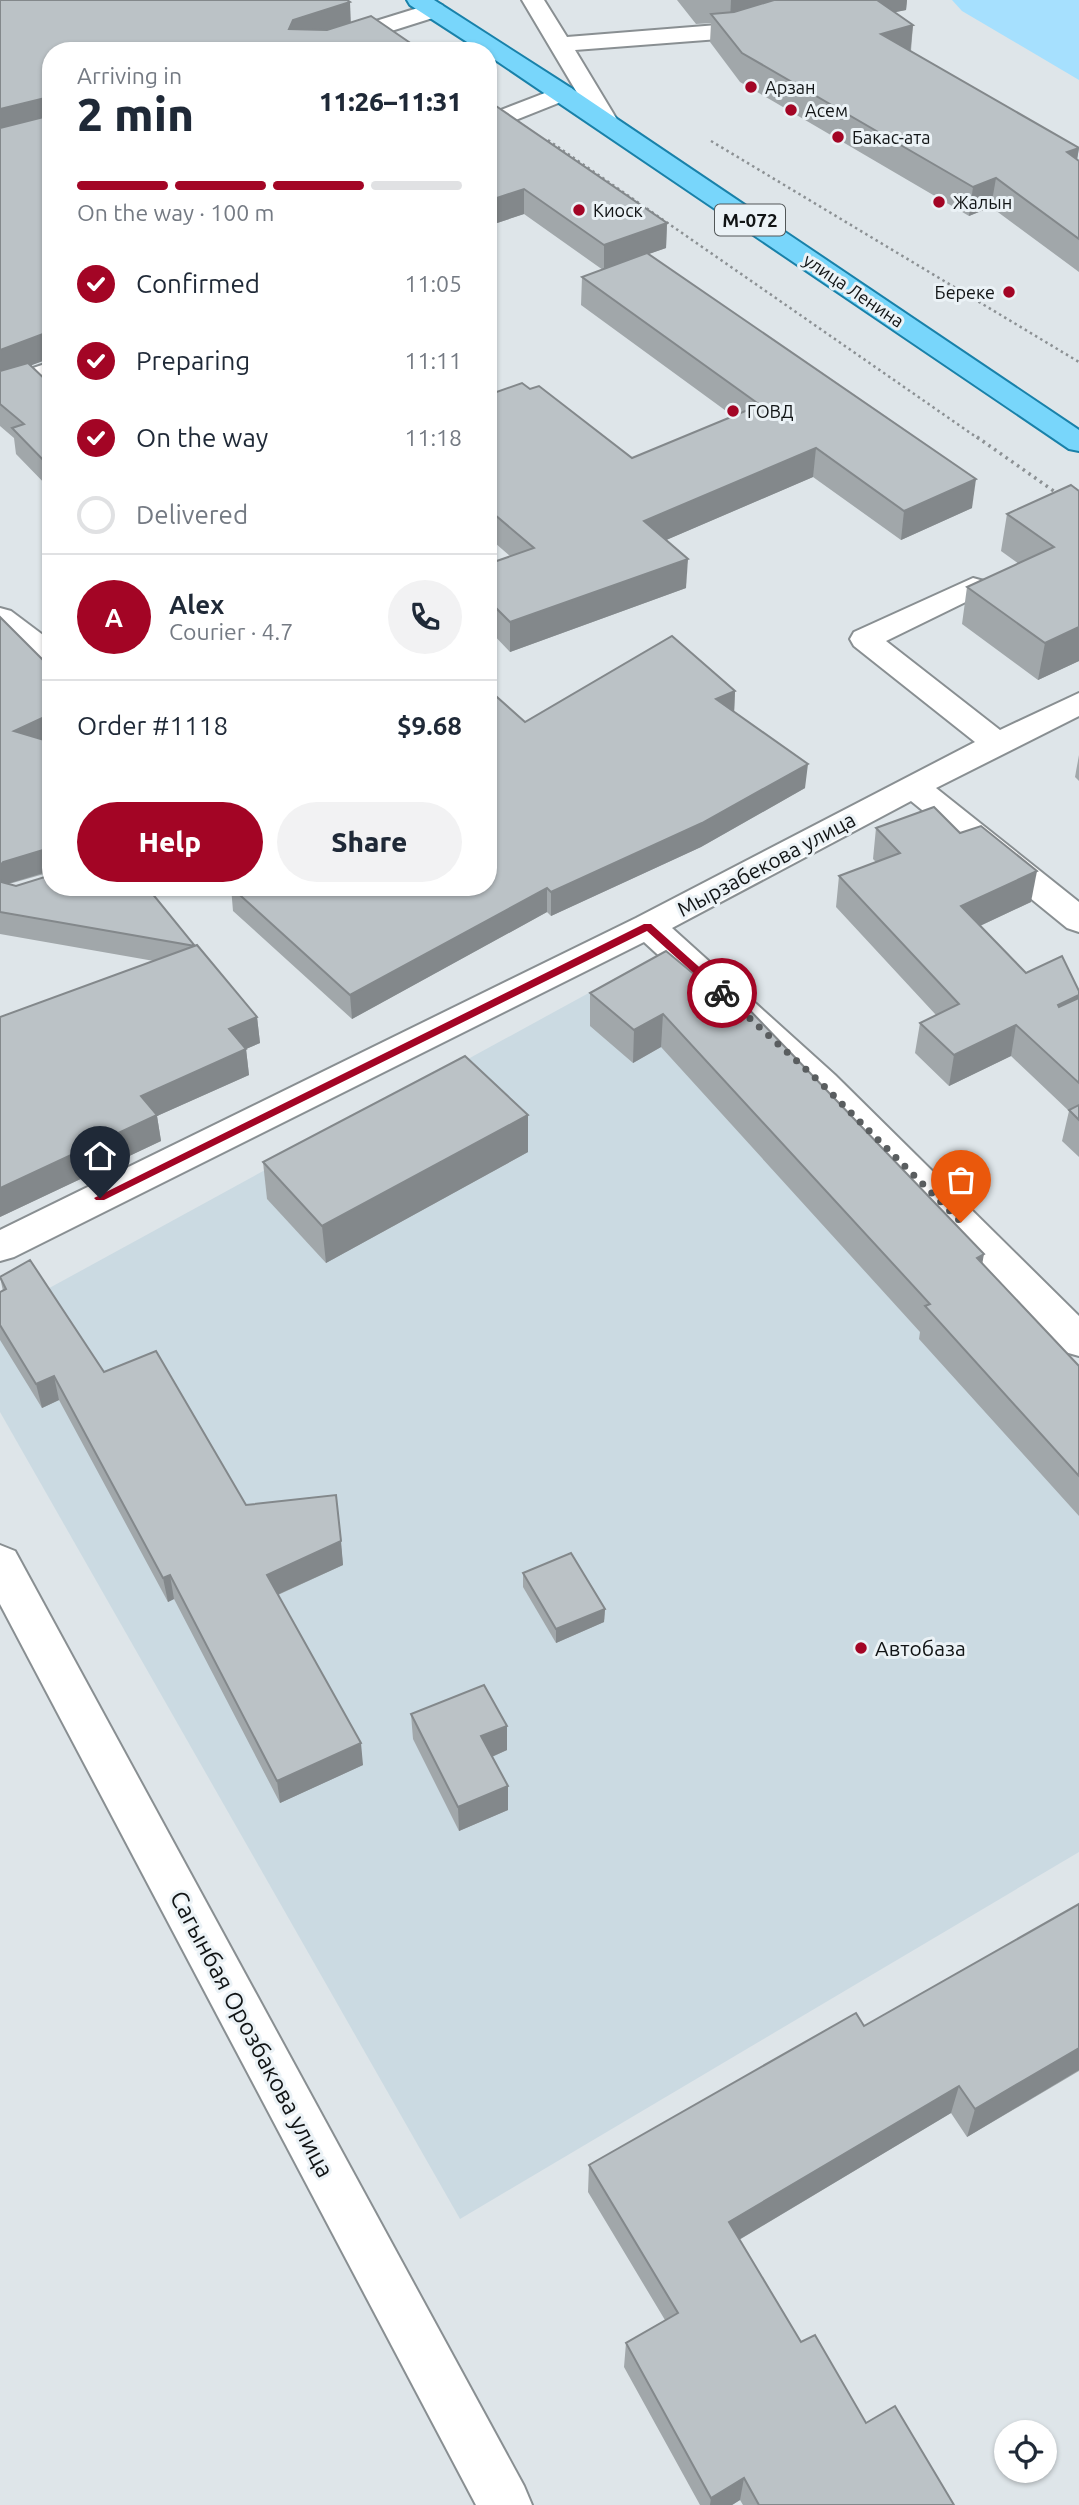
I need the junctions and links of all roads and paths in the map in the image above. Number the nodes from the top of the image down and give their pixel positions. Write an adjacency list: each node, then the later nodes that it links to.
1 (533, 0): 6 (street)
2 (781, 0): 6 (street)
3 (426, 5): 4 (street); 5 (main road, улица Ленина / М-072)
4 (327, 42)
5 (484, 42)
6 (560, 44): 11 (street)
7 (497, 51): 8 (main road, улица Ленина / М-072)
8 (563, 93): 9 (street); 11 (main road, улица Ленина / М-072)
9 (510, 113): 10 (street); 17 (path)
10 (497, 120)
11 (607, 123): 16 (main road, улица Ленина / М-072)
12 (708, 139): 13 (path)
13 (1079, 362)
14 (42, 373): 15 (street)
15 (0, 388)
16 (1079, 443)
17 (1068, 501)
18 (973, 587): 22 (street)
19 (0, 617): 20 (street)
20 (42, 649)
21 (1079, 703): 22 (street, Мырзабекова улица)
22 (997, 744): 23 (street, Мырзабекова улица)
23 (913, 786): 24 (street); 25 (street, Мырзабекова улица)
24 (1079, 919)
25 (648, 926): 26 (street, Мырзабекова улица); 27 (street)
26 (0, 1247)
27 (1079, 1340)
28 (0, 1563): 29 (street, Сагынбая Орозбакова улица)
29 (505, 2505)

